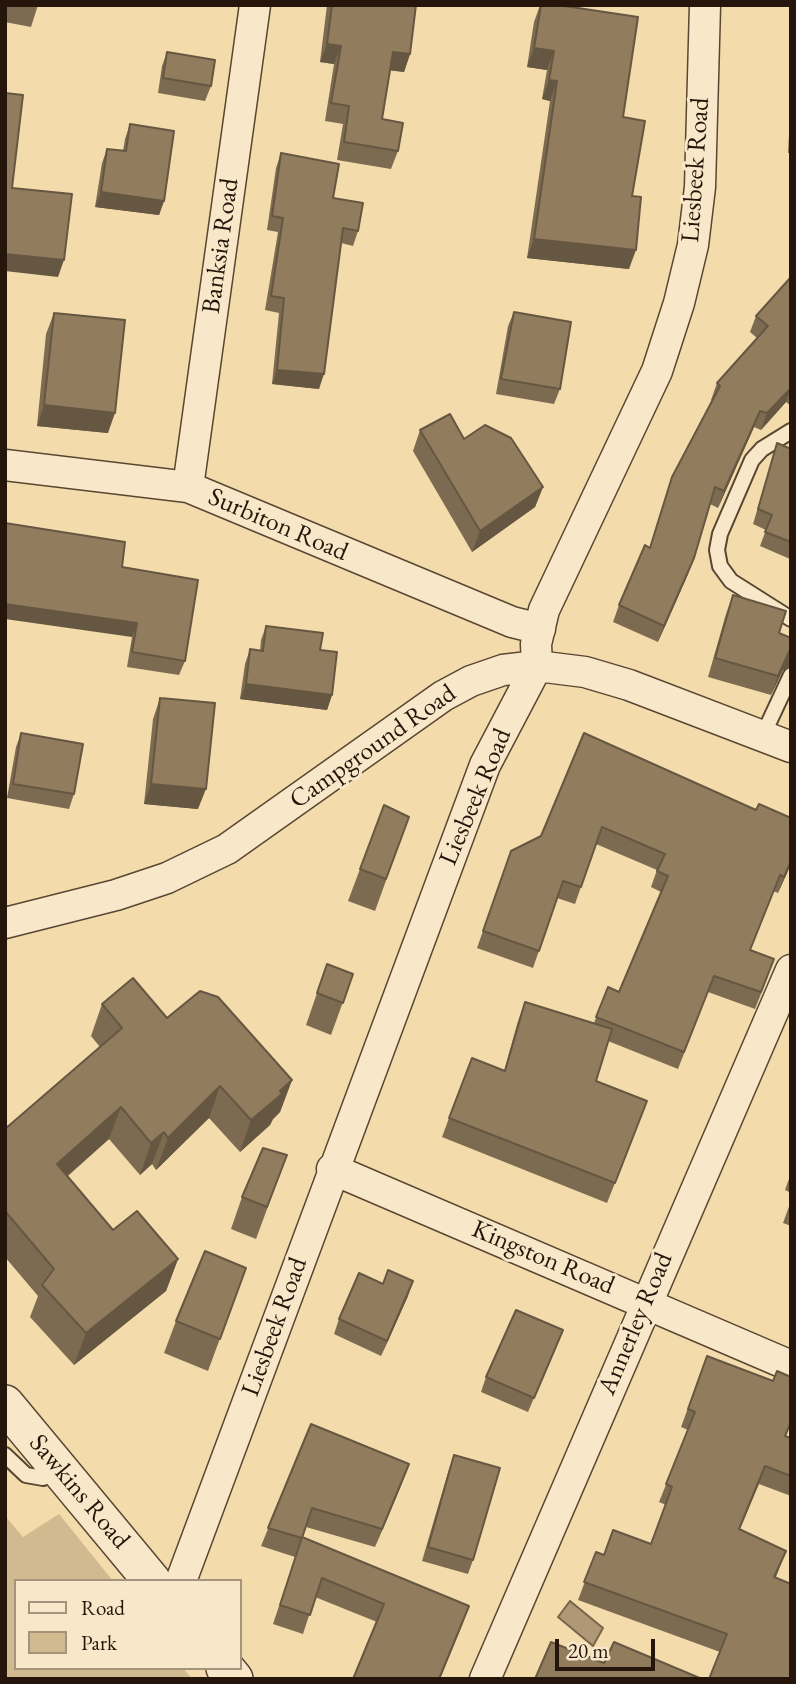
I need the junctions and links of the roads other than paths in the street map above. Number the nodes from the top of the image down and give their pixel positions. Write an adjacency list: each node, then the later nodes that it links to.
1 (255, 5): 5 (street, Banksia Road)
2 (705, 5): 7 (street, Liesbeek Road)
3 (791, 431): 6 (lane)
4 (5, 465): 5 (street, Surbiton Road)
5 (188, 487): 7 (street, Surbiton Road)
6 (791, 619)
7 (540, 629): 8 (street, Liesbeek Road)
8 (537, 666): 10 (street, Campground Road); 12 (street, Campground Road); 14 (street, Liesbeek Road)
9 (791, 675): 10 (lane)
10 (763, 735): 11 (street, Campground Road)
11 (791, 747)
12 (5, 923)
13 (791, 970): 15 (street, Annerley Road)
14 (332, 1168): 15 (street, Kingston Road); 21 (street, Liesbeek Road)
15 (645, 1301): 16 (street, Kingston Road); 22 (street, Annerley Road)
16 (791, 1366)
17 (5, 1404): 19 (street, Sawkins Road)
18 (5, 1455): 19 (lane)
19 (62, 1472): 20 (street, Sawkins Road)
20 (150, 1579)
21 (182, 1579)
22 (485, 1679)

